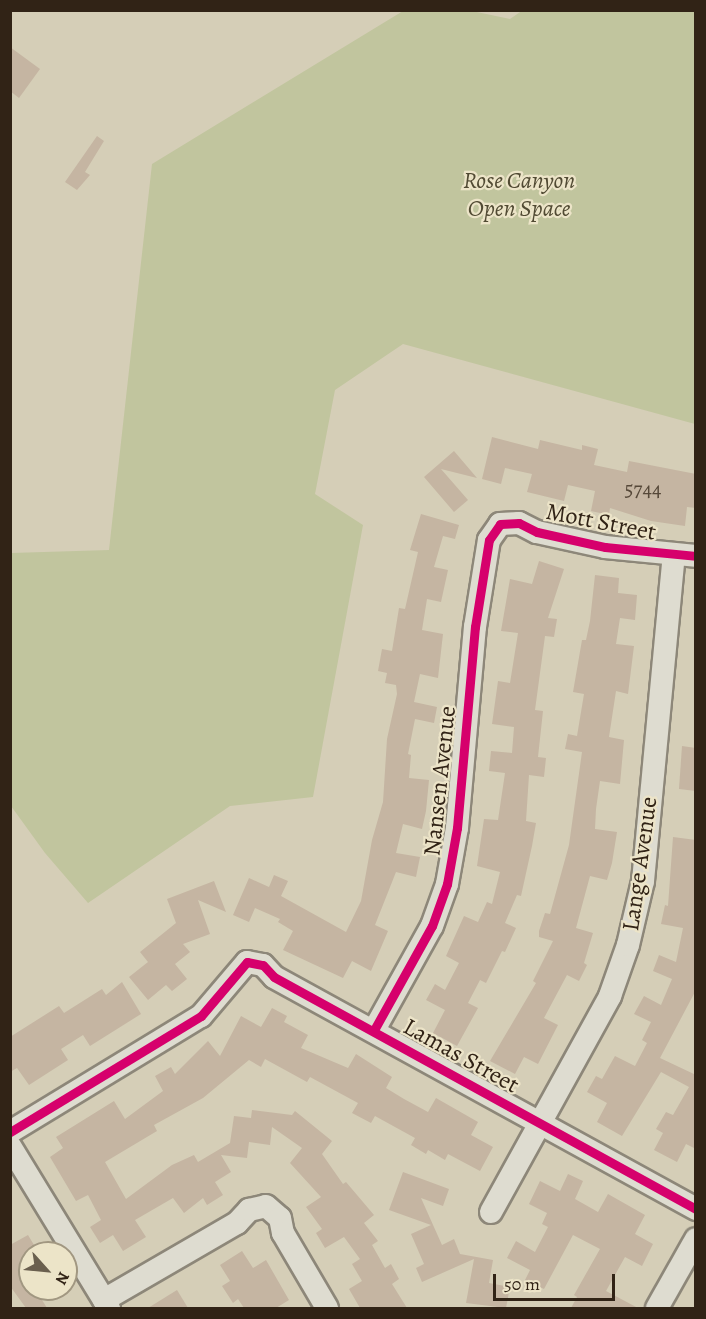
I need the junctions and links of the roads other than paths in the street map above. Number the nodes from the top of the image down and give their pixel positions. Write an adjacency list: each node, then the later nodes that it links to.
1 (500, 524): 2 (street, Mott Street); 3 (street, Nansen Avenue)
2 (685, 556): 4 (street, Lange Avenue)
3 (374, 1030): 4 (street, Lamas Street); 5 (street, Lamas Street)
4 (541, 1124): 7 (street, Lamas Street); 8 (street, Lange Avenue)
5 (10, 1132)
6 (10, 1146): 10 (street)
7 (696, 1209)
8 (492, 1212)
9 (696, 1239): 12 (street)
10 (106, 1304): 11 (street)
11 (327, 1308)
12 (657, 1308)

